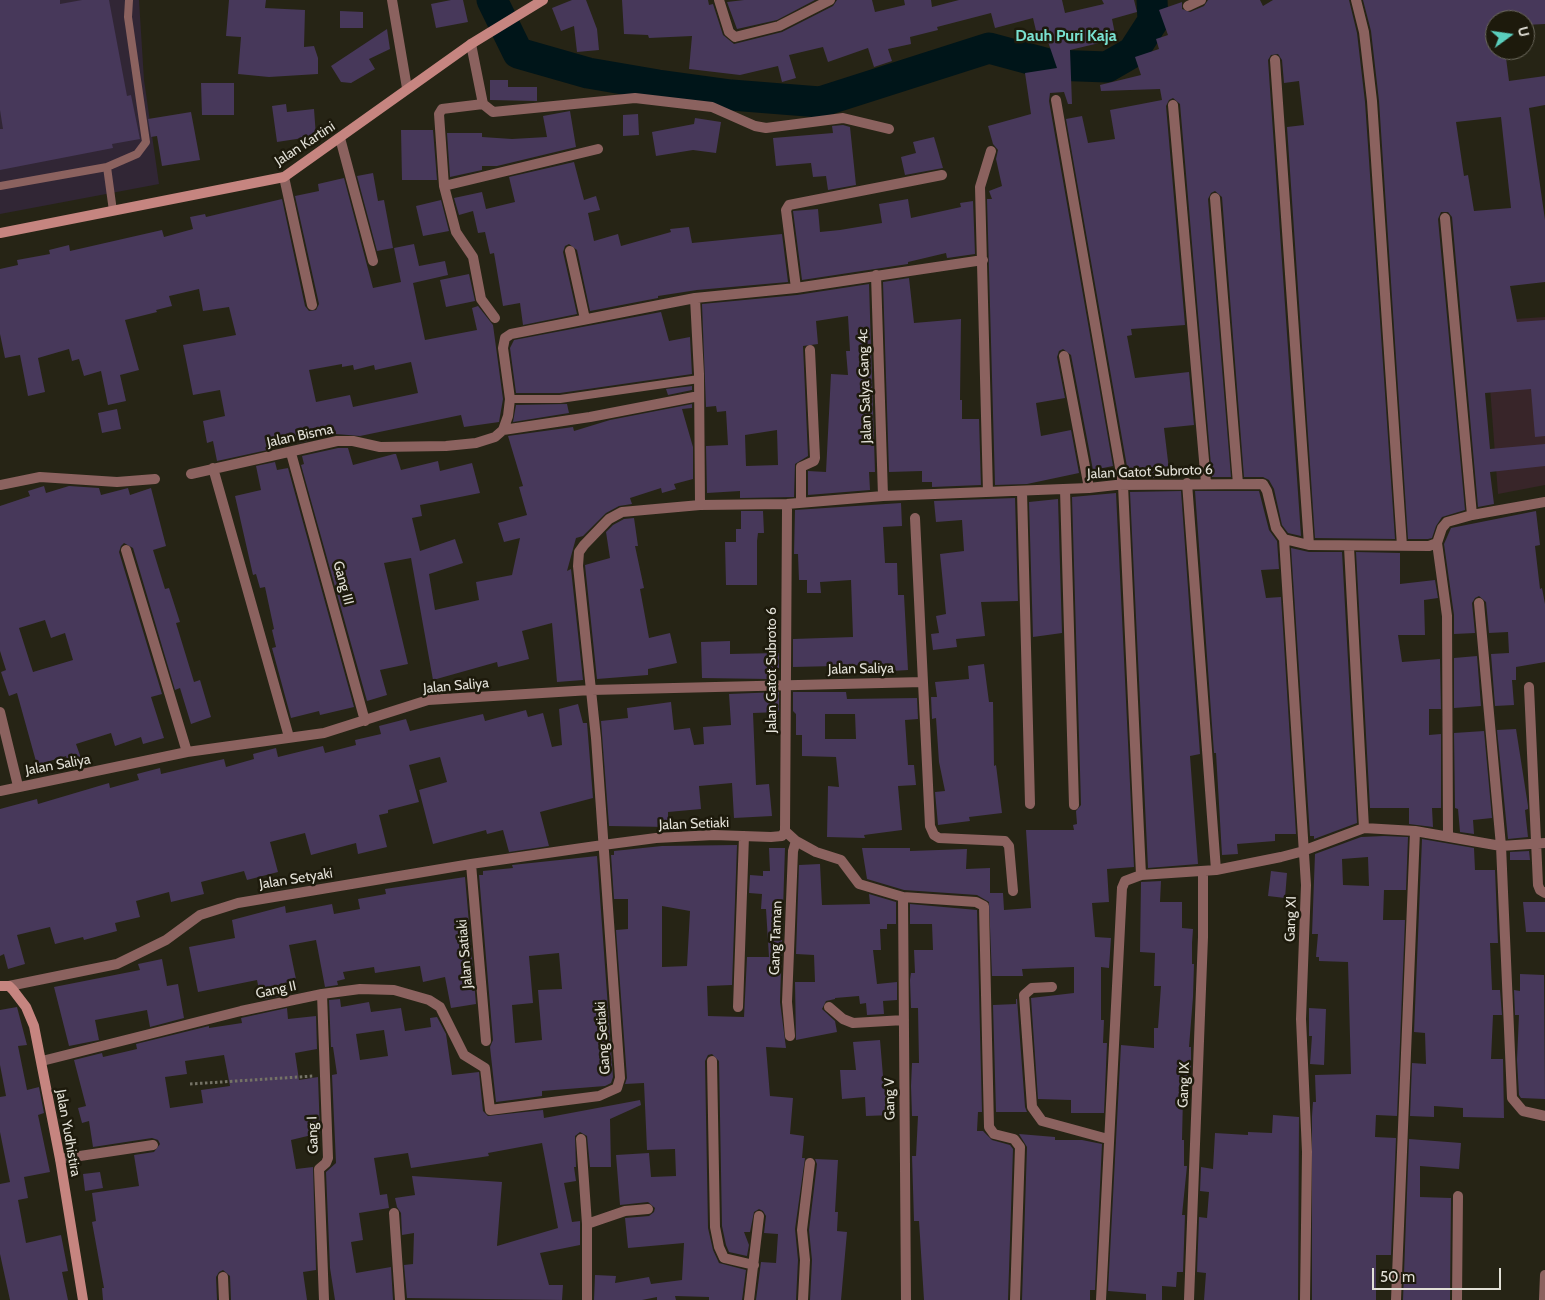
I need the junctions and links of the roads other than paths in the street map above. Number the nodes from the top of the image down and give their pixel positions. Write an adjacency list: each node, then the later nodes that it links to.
1 (129, 0): 19 (lane)
2 (392, 0): 11 (street)
3 (542, 0): 9 (main road, Jalan Kartini)
4 (719, 0): 5 (street)
5 (830, 0)
6 (1201, 0): 8 (street)
7 (1356, 0): 66 (street)
8 (1188, 6)
9 (476, 41): 11 (main road, Jalan Kartini); 13 (street)
10 (1275, 60): 65 (street)
11 (406, 88): 16 (main road, Jalan Kartini)
12 (1056, 100): 51 (street)
13 (483, 104): 15 (street); 23 (street)
14 (1173, 105): 48 (street)
15 (889, 129)
16 (340, 138): 21 (main road, Jalan Kartini); 30 (street)
17 (598, 149): 23 (street)
18 (991, 151): 29 (street)
19 (107, 167): 22 (lane); 25 (lane)
20 (942, 175): 32 (street)
21 (284, 177): 25 (main road, Jalan Kartini); 34 (street)
22 (0, 186)
23 (444, 186): 35 (street)
24 (1215, 198): 49 (street)
25 (113, 211): 27 (main road, Jalan Kartini)
26 (1445, 218): 61 (street)
27 (0, 233)
28 (570, 251): 36 (street)
29 (982, 260): 31 (street); 55 (street)
30 (373, 262)
31 (876, 275): 32 (street); 56 (street, Jalan Salya Gang 4c)
32 (796, 288): 33 (street)
33 (695, 298): 36 (street); 39 (street)
34 (312, 305)
35 (495, 318)
36 (585, 319): 41 (street)
37 (810, 350): 57 (street)
38 (1064, 356): 52 (street)
39 (699, 379): 40 (street); 41 (lane)
40 (699, 396): 42 (street, Jalan Bisma); 59 (street)
41 (510, 398): 42 (street)
42 (503, 430): 43 (street, Jalan Bisma)
43 (291, 453): 44 (street, Jalan Bisma); 75 (street, Gang III)
44 (212, 468): 45 (street, Jalan Bisma); 76 (street)
45 (191, 474)
46 (155, 479): 50 (street)
47 (1187, 483): 48 (street, Jalan Gatot Subroto 6); 51 (street, Jalan Gatot Subroto 6); 94 (street)
48 (1206, 483): 49 (street, Jalan Gatot Subroto 6)
49 (1238, 484): 63 (street, Jalan Gatot Subroto 6)
50 (0, 485)
51 (1123, 485): 52 (street, Jalan Gatot Subroto 6); 95 (street)
52 (1090, 488): 53 (street, Jalan Gatot Subroto 6)
53 (1065, 489): 54 (street, Jalan Gatot Subroto 6); 81 (street)
54 (1022, 491): 55 (street, Jalan Gatot Subroto 6); 80 (street)
55 (988, 492): 56 (street, Jalan Gatot Subroto 6)
56 (882, 496): 57 (street, Jalan Gatot Subroto 6)
57 (801, 502): 59 (street, Jalan Gatot Subroto 6)
58 (1545, 504): 61 (street)
59 (700, 505): 73 (street, Jalan Gatot Subroto 6)
60 (787, 509): 71 (street, Jalan Gatot Subroto 6)
61 (1472, 515): 64 (street)
62 (915, 518): 70 (street)
63 (1284, 539): 65 (street); 91 (street, Gang XI)
64 (1437, 543): 66 (street); 86 (street)
65 (1309, 545): 67 (street)
66 (1402, 546): 67 (street)
67 (1349, 547): 82 (street)
68 (126, 550): 77 (street)
69 (1479, 603): 90 (street)
70 (924, 682): 71 (street, Jalan Saliya); 96 (street)
71 (786, 685): 73 (street, Jalan Saliya); 83 (street, Jalan Gatot Subroto 6)
72 (1529, 687): 88 (street)
73 (591, 690): 75 (street, Jalan Saliya); 89 (street, Jalan Gatot Subroto 6)
74 (0, 712): 78 (street)
75 (365, 721): 76 (street, Jalan Saliya)
76 (289, 737): 77 (street, Jalan Saliya)
77 (187, 752): 78 (street, Jalan Saliya)
78 (18, 786): 79 (street, Jalan Saliya)
79 (0, 791)
80 (1030, 804)
81 (1074, 805)
82 (1364, 828): 84 (street); 91 (street)
83 (785, 831): 85 (street, Jalan Setiaki); 87 (street)
84 (1415, 831): 86 (street); 136 (street)
85 (744, 836): 89 (street, Jalan Setiaki); 102 (street)
86 (1448, 836): 90 (street)
87 (796, 841): 98 (street); 105 (street, Gang Taman)
88 (1540, 843): 90 (street); 97 (street)
89 (603, 845): 92 (street, Jalan Setyaki); 109 (street, Gang Setiaki)
90 (1501, 846): 110 (street)
91 (1304, 850): 94 (street); 135 (street, Gang XI)
92 (471, 864): 99 (street, Jalan Setyaki); 106 (street, Jalan Satiaki)
93 (1203, 870): 94 (street); 95 (street); 134 (street, Gang IX)
94 (1216, 870)
95 (1141, 874): 112 (street)
96 (1013, 890)
97 (1545, 893)
98 (903, 897): 104 (street, Gang V); 132 (street)
99 (4, 986): 107 (main road, Jalan Yudhistira)
100 (1052, 987): 112 (street)
101 (322, 994): 107 (street, Gang II); 109 (street, Gang II); 126 (street, Gang I)
102 (738, 1007)
103 (829, 1007): 104 (street)
104 (904, 1020): 131 (street, Gang V)
105 (790, 1036)
106 (486, 1041)
107 (42, 1061): 114 (main road, Jalan Yudhistira)
108 (712, 1061): 121 (street)
109 (484, 1068)
110 (1545, 1116)
111 (581, 1139): 120 (street)
112 (1108, 1139): 133 (street)
113 (153, 1145): 114 (street)
114 (60, 1159): 124 (main road, Jalan Yudhistira)
115 (810, 1163): 130 (street)
116 (1458, 1196): 137 (street)
117 (648, 1209): 120 (street)
118 (394, 1213): 127 (street)
119 (759, 1216): 121 (street)
120 (587, 1224): 128 (street)
121 (754, 1265): 129 (street)
122 (1545, 1275): 138 (street)
123 (223, 1277): 125 (street)
124 (83, 1300)
125 (224, 1300)
126 (324, 1300)
127 (400, 1300)
128 (587, 1300)
129 (748, 1300)
130 (804, 1300)
131 (906, 1300)
132 (1016, 1300)
133 (1101, 1300)
134 (1189, 1300)
135 (1305, 1300)
136 (1396, 1300)
137 (1457, 1300)
138 (1544, 1300)

